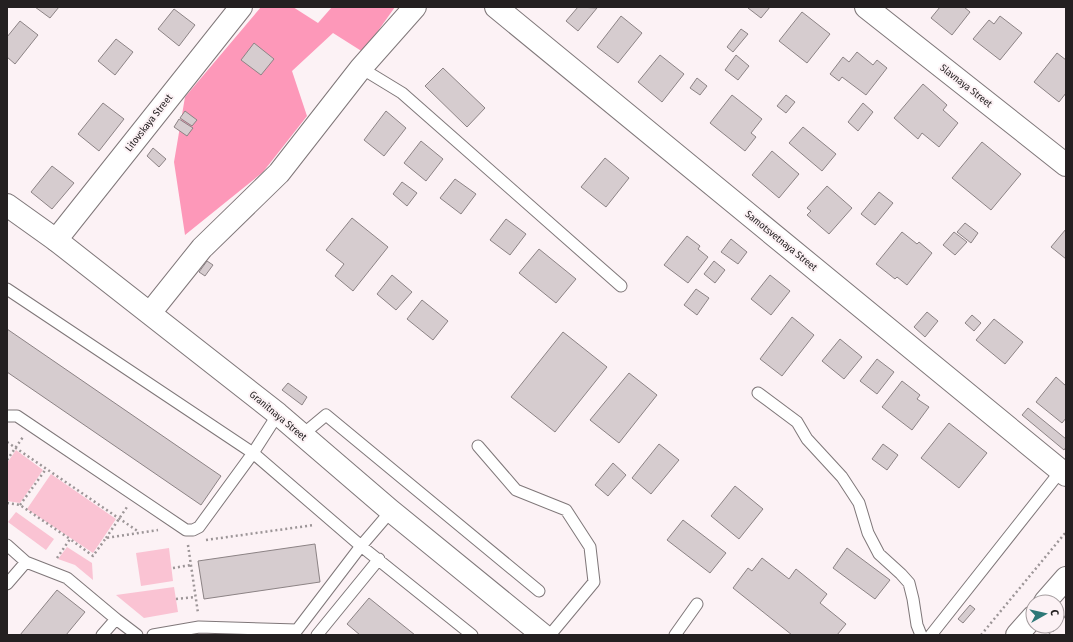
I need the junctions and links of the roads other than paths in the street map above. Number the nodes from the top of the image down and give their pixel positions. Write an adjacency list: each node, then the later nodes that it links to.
1 (241, 7): 8 (street, Litovskaya Street)
2 (414, 7): 5 (street)
3 (496, 7): 18 (street, Samotsvetnaya Street)
4 (866, 7): 6 (street, Slavnaya Street)
5 (361, 68): 9 (lane); 11 (street)
6 (1066, 165)
7 (7, 204): 8 (street, Granitnaya Street)
8 (56, 240): 11 (street, Granitnaya Street)
9 (621, 286)
10 (7, 289): 17 (lane)
11 (150, 313): 13 (street, Granitnaya Street)
12 (758, 393): 40 (lane)
13 (278, 414): 15 (street, Granitnaya Street); 17 (lane)
14 (7, 416): 17 (lane)
15 (302, 435): 19 (street, Granitnaya Street); 26 (lane)
16 (478, 446): 38 (lane)
17 (253, 453): 21 (lane)
18 (1064, 470): 41 (lane)
19 (391, 511): 21 (lane); 37 (street, Granitnaya Street)
20 (7, 545): 23 (lane)
21 (361, 546): 22 (lane); 31 (lane)
22 (379, 559): 35 (lane); 36 (lane)
23 (26, 562): 25 (lane); 29 (lane)
24 (1066, 578): 27 (street)
25 (7, 584)
26 (539, 591)
27 (1052, 594)
28 (697, 604): 39 (lane)
29 (116, 619): 32 (lane); 33 (lane)
30 (1025, 626): 42 (street)
31 (294, 632): 34 (lane)
32 (102, 635)
33 (137, 635)
34 (153, 635)
35 (317, 635)
36 (472, 635)
37 (543, 635)
38 (550, 635)
39 (675, 635)
40 (922, 635)
41 (931, 635)
42 (1017, 635)

